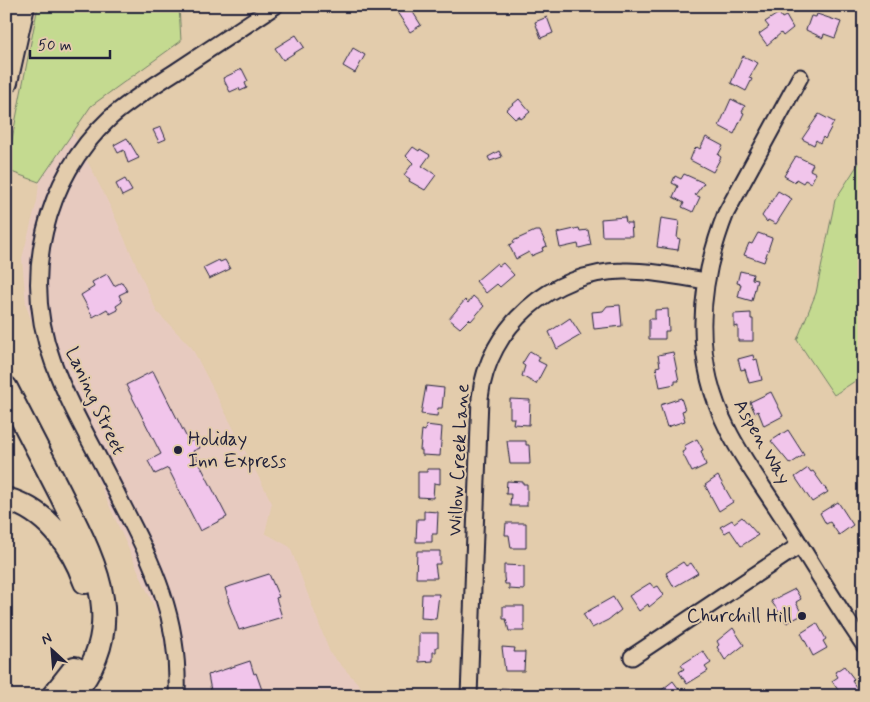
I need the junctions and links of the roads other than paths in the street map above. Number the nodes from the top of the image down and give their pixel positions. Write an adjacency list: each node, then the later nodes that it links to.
1 (10, 6): 4 (highway)
2 (23, 6): 6 (highway)
3 (275, 6): 15 (street, Laning Street)
4 (6, 19)
5 (800, 77): 7 (street, Aspen Way)
6 (6, 82)
7 (706, 281): 10 (street, Aspen Way); 16 (street, Willow Creek Lane)
8 (6, 388): 14 (highway)
9 (6, 499): 13 (highway)
10 (800, 545): 11 (street, Aspen Way); 12 (street)
11 (864, 645)
12 (632, 657)
13 (53, 696)
14 (72, 696)
15 (177, 696)
16 (469, 696)

